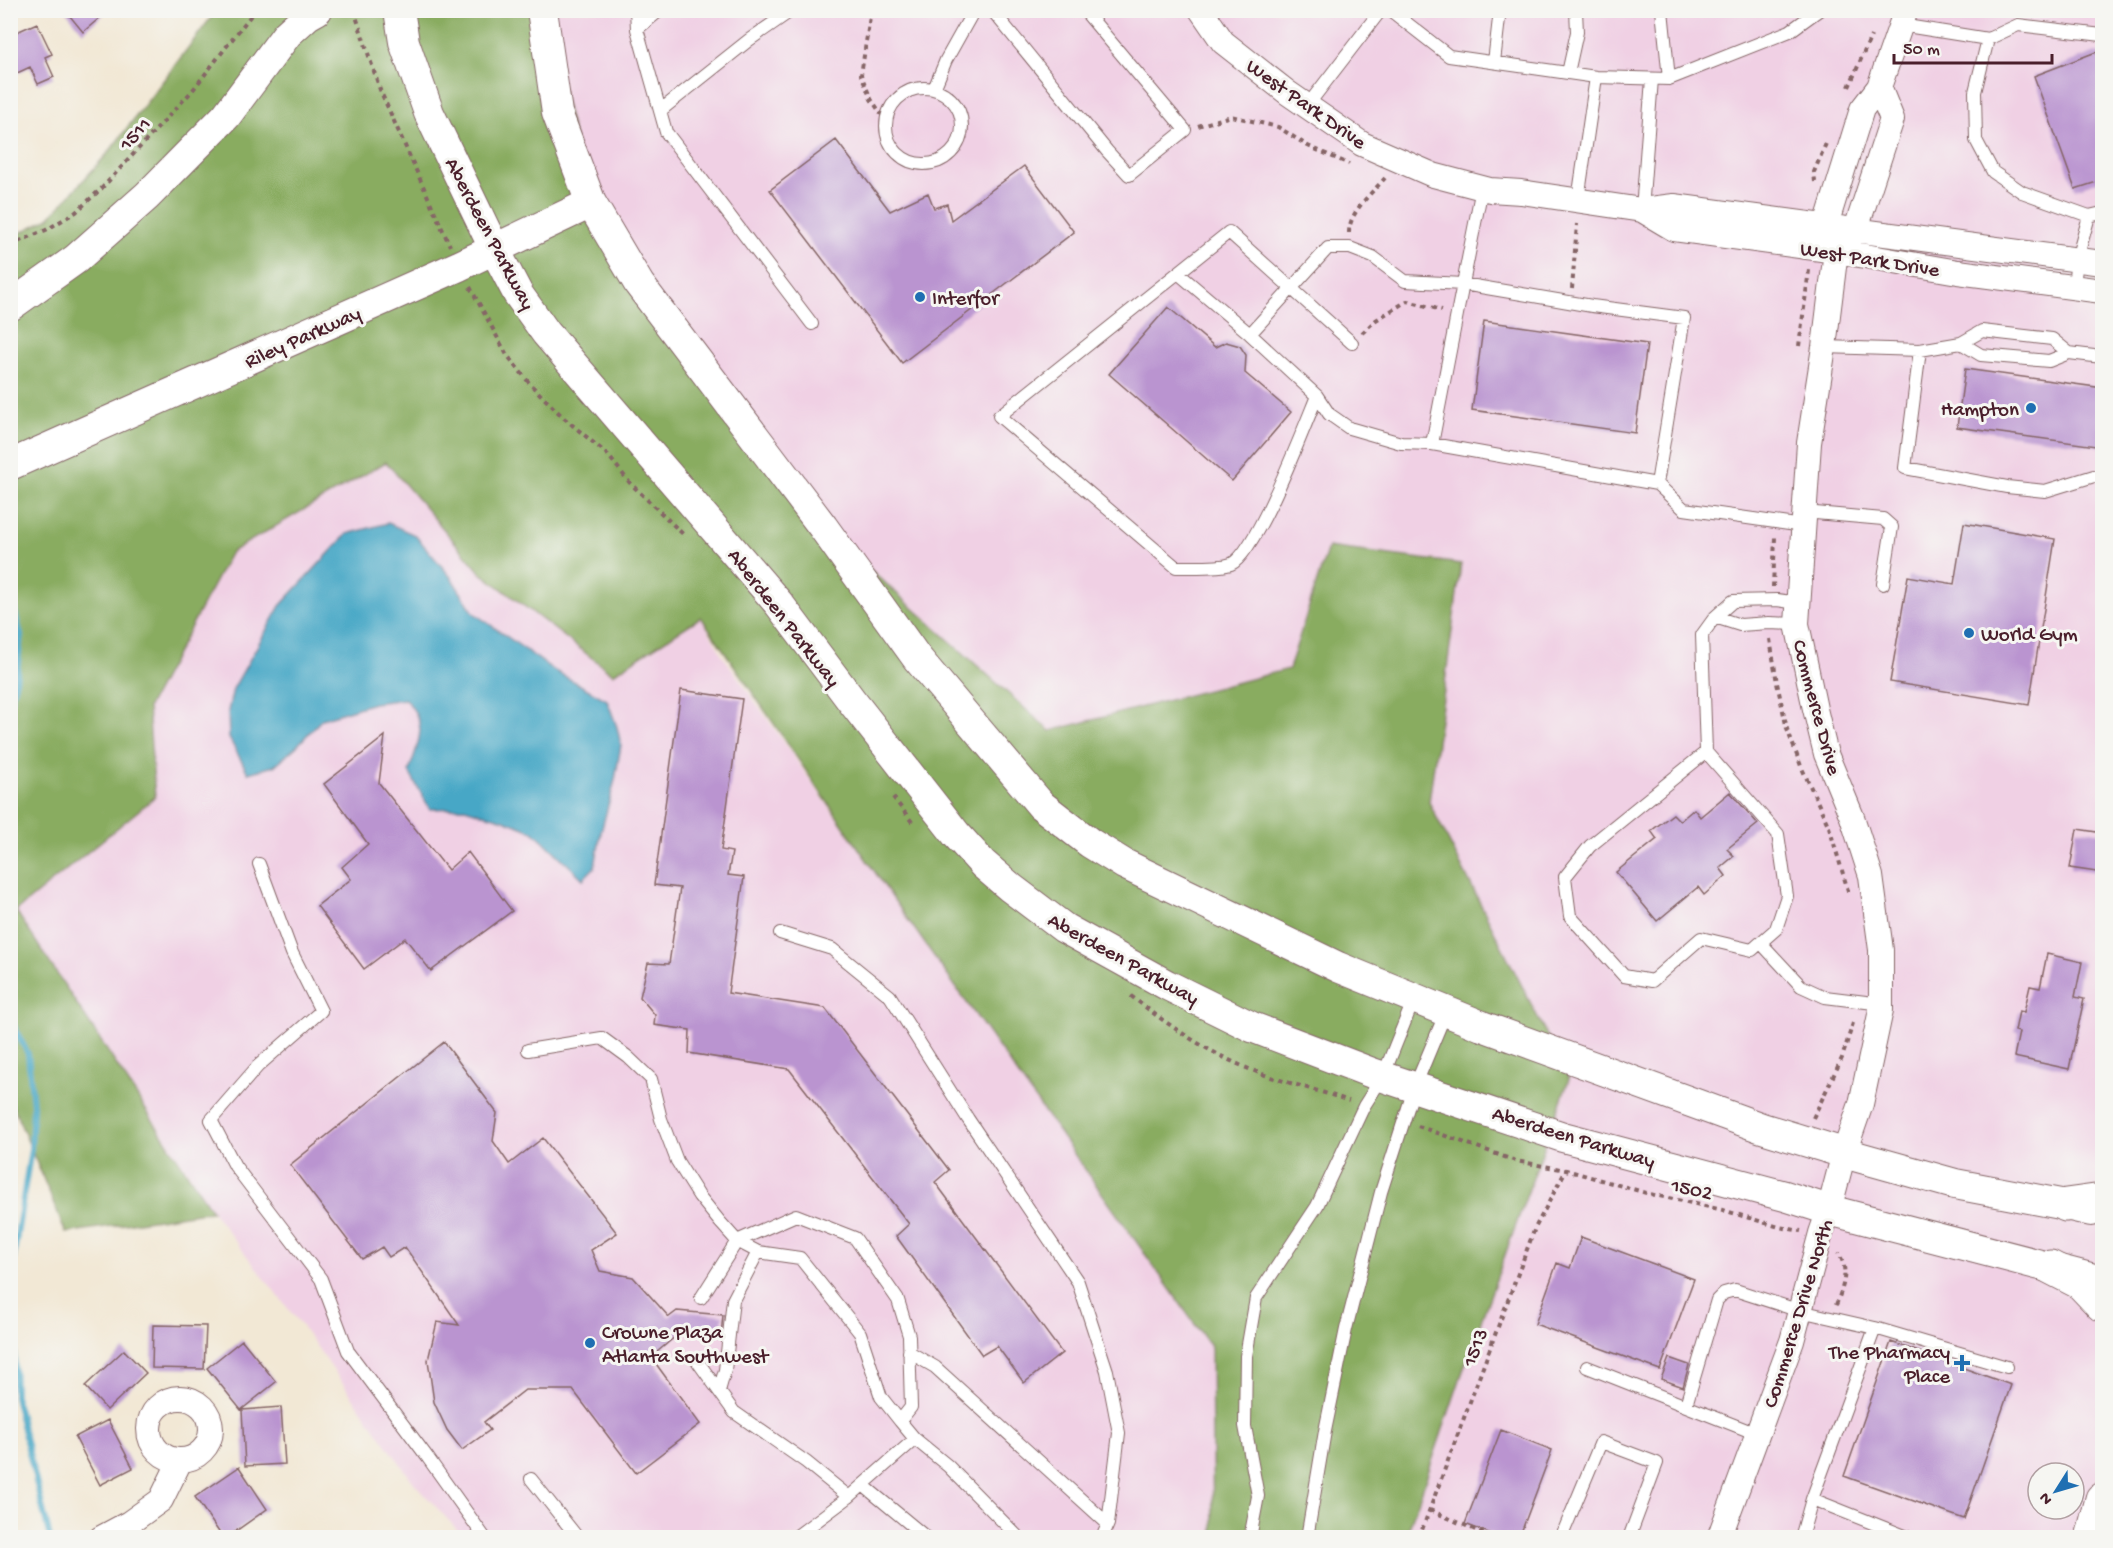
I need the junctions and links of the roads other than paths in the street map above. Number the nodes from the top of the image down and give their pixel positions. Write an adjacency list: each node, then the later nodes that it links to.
1 (317, 10): 47 (street)
2 (399, 10): 38 (street, Aberdeen Parkway)
3 (542, 10): 31 (street)
4 (636, 10): 18 (lane)
5 (660, 10): 18 (lane)
6 (792, 10): 29 (lane)
7 (974, 10): 27 (lane)
8 (992, 10): 9 (lane)
9 (1084, 10)
10 (1201, 10): 28 (street, West Park Drive)
11 (1381, 10): 28 (lane)
12 (1390, 10): 21 (lane)
13 (1500, 10): 21 (lane)
14 (1576, 10): 22 (lane)
15 (1662, 10): 25 (lane)
16 (1819, 10): 25 (lane)
17 (1903, 18): 20 (lane); 26 (street)
18 (637, 29): 29 (lane)
19 (2103, 35): 20 (lane)
20 (1988, 39): 35 (lane)
21 (1494, 62): 22 (lane)
22 (1568, 73): 23 (lane)
23 (1596, 77): 24 (lane); 33 (lane)
24 (1652, 79): 25 (lane); 32 (lane)
25 (1670, 79)
26 (1879, 87): 36 (street); 37 (street)
27 (934, 89): 27 (lane)
28 (1307, 106): 30 (street, West Park Drive)
29 (661, 110): 48 (lane)
30 (1482, 188): 33 (street, West Park Drive); 43 (lane)
31 (591, 203): 38 (street, Riley Parkway); 69 (street)
32 (1642, 210): 33 (street, West Park Drive); 36 (street, West Park Drive); 39 (street, West Park Drive)
33 (1577, 212)
34 (2103, 213): 35 (lane)
35 (2090, 216): 40 (lane)
36 (1826, 225): 37 (street, West Park Drive); 39 (street, Commerce Drive)
37 (1856, 229): 39 (street); 40 (street, West Park Drive)
38 (495, 250): 58 (street, Riley Parkway); 73 (street, Aberdeen Parkway)
39 (1836, 251): 44 (street, West Park Drive); 52 (street, Commerce Drive)
40 (2077, 259): 41 (street, West Park Drive); 44 (lane)
41 (2103, 263)
42 (1179, 274): 45 (lane); 49 (lane); 56 (lane)
43 (1463, 284): 45 (lane); 57 (lane); 60 (lane)
44 (2074, 286): 46 (street, West Park Drive)
45 (1292, 287): 49 (lane); 51 (lane)
46 (2103, 291)
47 (10, 306)
48 (812, 324)
49 (1250, 334): 56 (lane)
50 (1961, 343): 53 (lane); 54 (lane); 54 (lane)
51 (1353, 344)
52 (1824, 347): 53 (lane); 61 (street, Commerce Drive)
53 (1920, 350): 59 (lane)
54 (2069, 353): 55 (lane)
55 (2103, 357)
56 (1317, 396): 57 (lane)
57 (1432, 444): 60 (lane)
58 (10, 465)
59 (2103, 477)
60 (1657, 484): 61 (lane)
61 (1804, 519): 62 (lane); 63 (street, Commerce Drive)
62 (1883, 584)
63 (1797, 613): 64 (lane); 64 (lane); 70 (street, Commerce Drive)
64 (1715, 617): 65 (lane)
65 (1706, 752): 68 (lane); 68 (lane)
66 (259, 864): 106 (lane)
67 (780, 933): 103 (lane)
68 (1761, 943): 70 (lane)
69 (1415, 998): 71 (street); 73 (lane)
70 (1882, 1004): 75 (street, Commerce Drive)
71 (1446, 1011): 74 (lane); 75 (street)
72 (528, 1050): 80 (lane)
73 (1383, 1076): 74 (street, Aberdeen Parkway); 112 (lane)
74 (1415, 1086): 79 (street, Aberdeen Parkway); 113 (lane)
75 (1844, 1153): 77 (street); 79 (street, Commerce Drive North)
76 (2103, 1200): 77 (main road)
77 (2066, 1204): 78 (street)
78 (2103, 1214)
79 (1825, 1222): 82 (street, Aberdeen Parkway); 86 (street, Commerce Drive North)
80 (737, 1241): 81 (lane); 84 (lane); 88 (lane)
81 (758, 1252): 92 (lane); 94 (lane)
82 (2050, 1268): 83 (street, Aberdeen Parkway); 85 (main road)
83 (2103, 1281)
84 (701, 1298)
85 (2103, 1305)
86 (1800, 1311): 87 (lane); 93 (lane); 95 (street, Commerce Drive North)
87 (1875, 1328): 91 (lane); 101 (lane)
88 (909, 1352): 94 (lane); 103 (lane)
89 (698, 1362): 92 (lane)
90 (1587, 1367): 93 (lane)
91 (2007, 1367)
92 (719, 1391): 100 (lane)
93 (1686, 1405): 95 (lane)
94 (900, 1421): 96 (lane)
95 (1757, 1434): 104 (street, Commerce Drive North)
96 (915, 1438): 99 (lane); 110 (lane)
97 (180, 1461): 105 (street)
98 (531, 1479): 107 (lane)
99 (863, 1485): 100 (lane); 109 (lane)
100 (849, 1497): 108 (lane)
101 (1812, 1499): 116 (lane); 117 (lane)
102 (2103, 1499): 118 (main road)
103 (1108, 1524): 111 (lane)
104 (1728, 1536)
105 (101, 1538)
106 (485, 1538)
107 (578, 1538)
108 (794, 1538)
109 (927, 1538)
110 (1019, 1538)
111 (1102, 1538)
112 (1250, 1538)
113 (1306, 1538)
114 (1561, 1538): 115 (lane)
115 (1629, 1538)
116 (1801, 1538)
117 (1910, 1538)
118 (2092, 1538)

